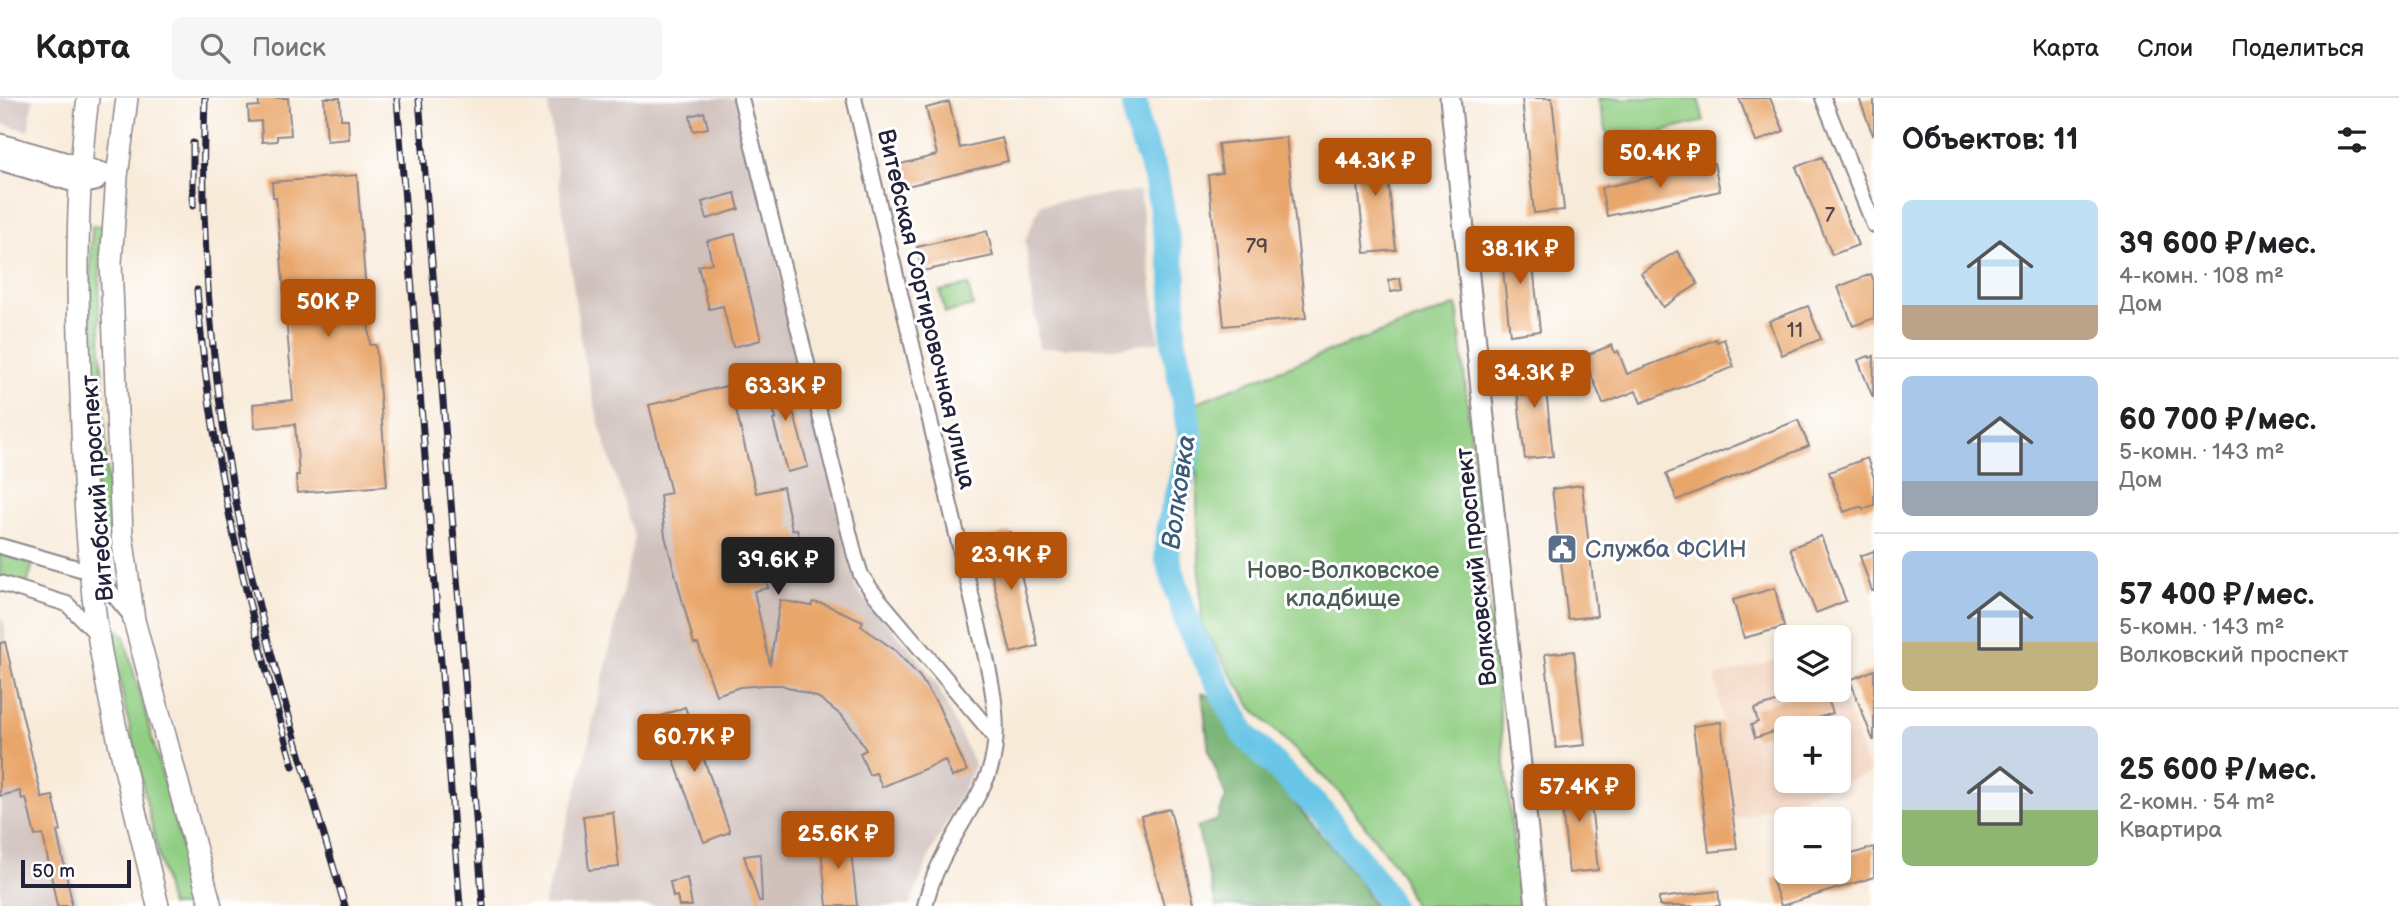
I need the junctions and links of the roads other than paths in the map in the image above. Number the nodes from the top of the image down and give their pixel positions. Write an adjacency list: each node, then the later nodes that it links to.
1 (88, 98): 9 (main road, Витебский проспект)
2 (127, 98): 10 (main road, Витебский проспект)
3 (741, 98): 19 (street)
4 (854, 98): 19 (street, Витебская Сортировочная улица)
5 (1450, 98): 23 (street, Волковский проспект)
6 (1823, 98): 11 (street)
7 (0, 144): 9 (street)
8 (0, 160): 9 (street)
9 (81, 175): 10 (street); 12 (main road, Витебский проспект)
10 (117, 177): 13 (main road, Витебский проспект)
11 (1874, 225)
12 (88, 535): 13 (main road); 15 (main road, Витебский проспект)
13 (122, 535): 17 (main road, Витебский проспект)
14 (0, 546): 15 (street)
15 (91, 572): 17 (street); 18 (main road, Витебский проспект)
16 (0, 583): 18 (street)
17 (134, 620): 21 (main road, Витебский проспект)
18 (99, 636): 20 (main road, Витебский проспект)
19 (995, 737): 22 (street, Витебская Сортировочная улица)
20 (158, 906)
21 (211, 906)
22 (925, 906)
23 (1536, 906)

